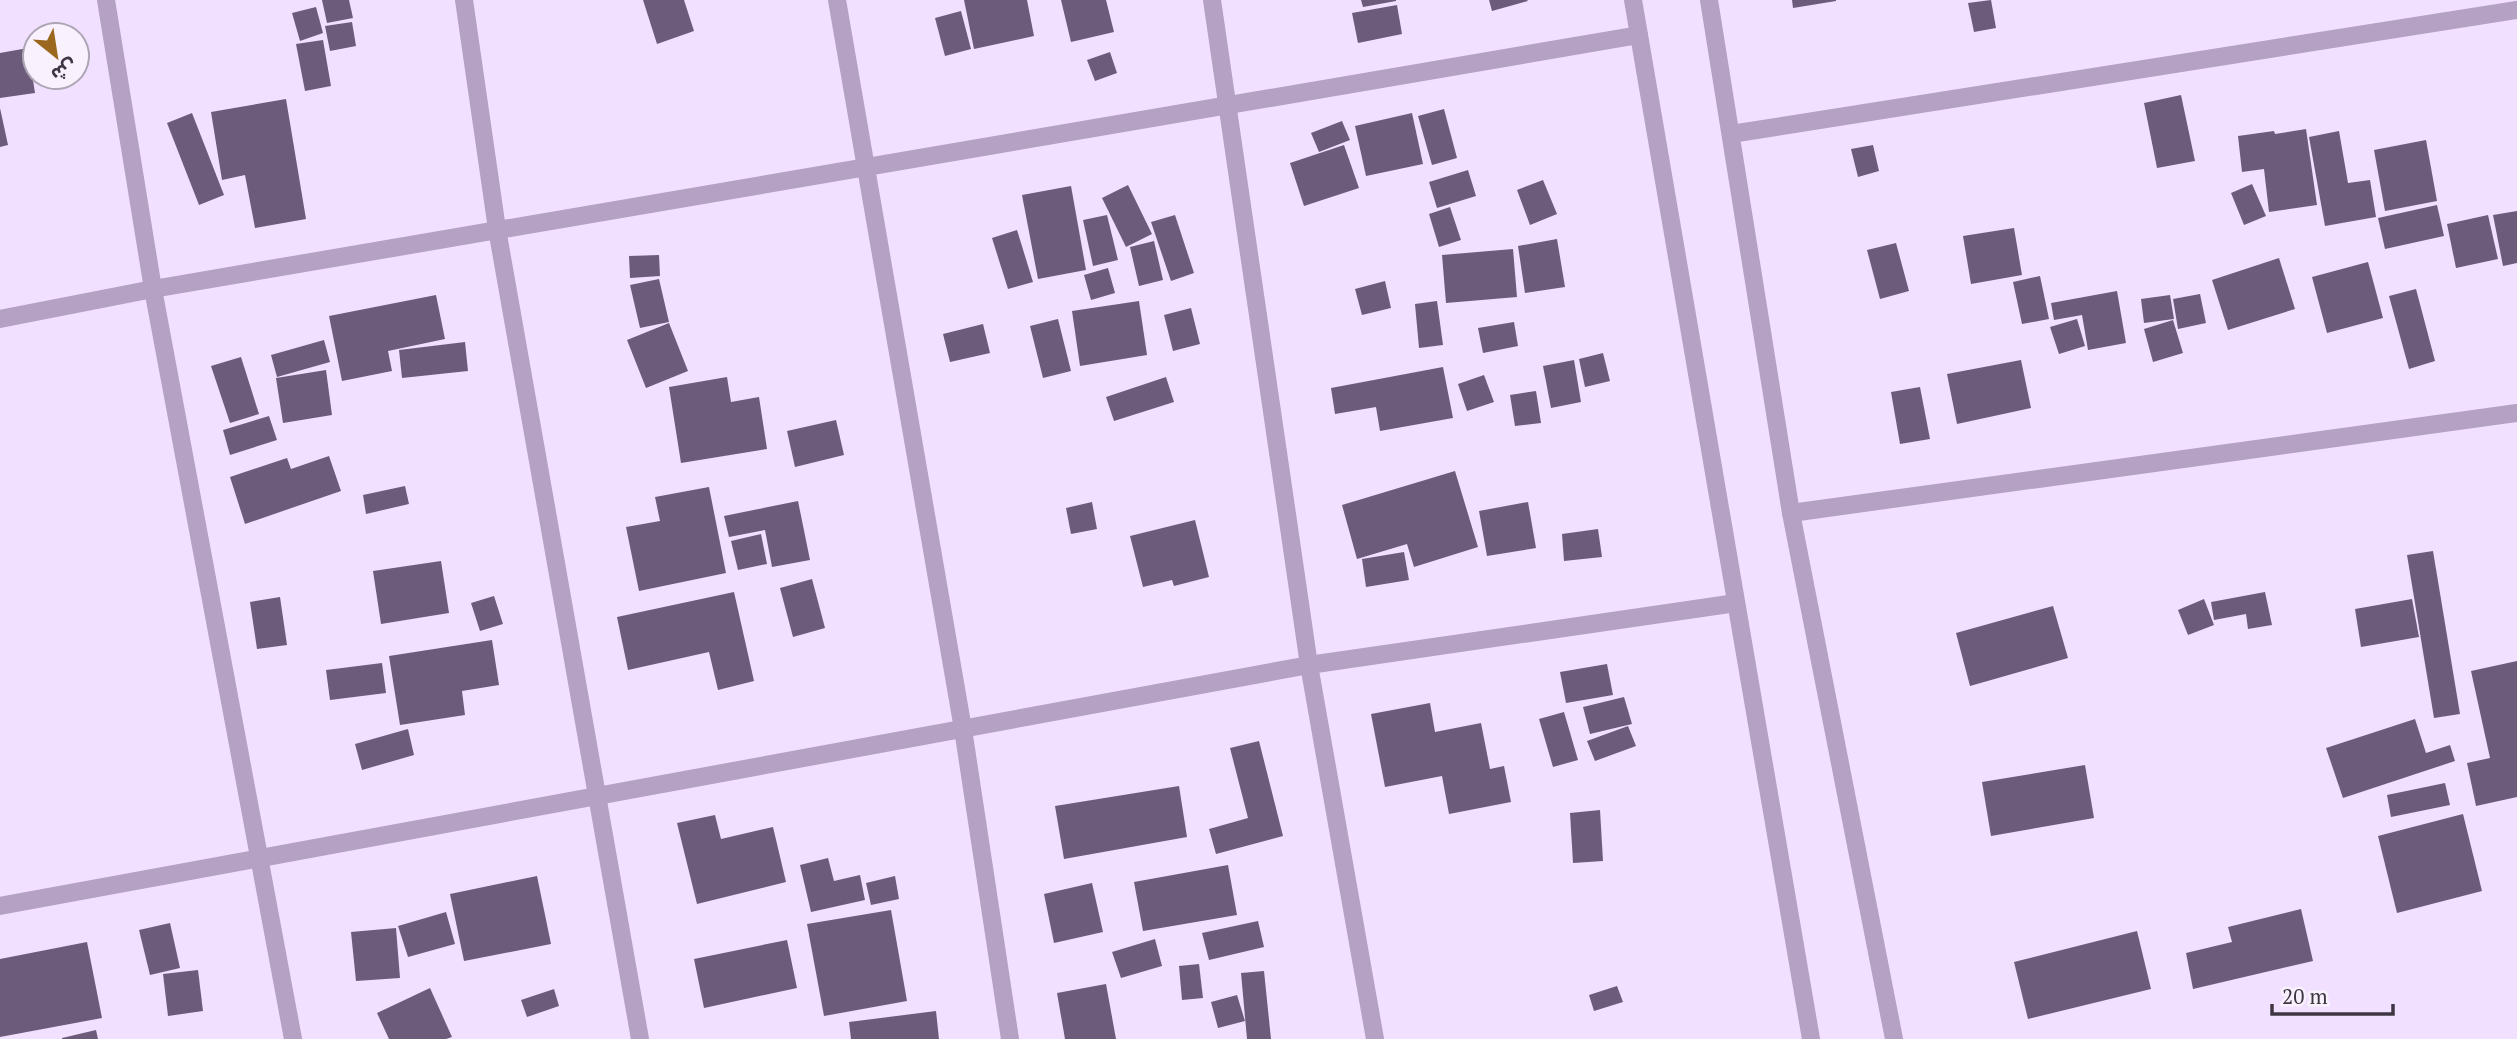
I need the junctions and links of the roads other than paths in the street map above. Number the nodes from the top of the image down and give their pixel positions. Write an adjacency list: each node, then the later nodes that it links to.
1 (106, 0): 13 (street)
2 (464, 0): 12 (street)
3 (837, 0): 11 (street)
4 (1212, 0): 9 (street)
5 (1633, 0): 8 (street)
6 (1709, 0): 10 (street)
7 (2517, 10): 10 (street)
8 (1639, 35): 9 (street); 17 (street)
9 (1229, 105): 11 (street); 18 (street)
10 (1731, 134): 16 (street)
11 (867, 165): 12 (street); 19 (street)
12 (497, 229): 13 (street); 20 (street)
13 (153, 289): 14 (street); 21 (street)
14 (0, 319)
15 (2517, 413): 16 (street)
16 (1791, 513): 28 (street)
17 (1736, 603): 18 (street); 27 (street)
18 (1309, 665): 19 (street); 26 (street)
19 (963, 729): 20 (street); 25 (street)
20 (597, 796): 21 (street); 24 (street)
21 (259, 858): 22 (street); 23 (street)
22 (0, 906)
23 (293, 1039)
24 (640, 1039)
25 (1010, 1039)
26 (1375, 1039)
27 (1811, 1039)
28 (1894, 1039)

